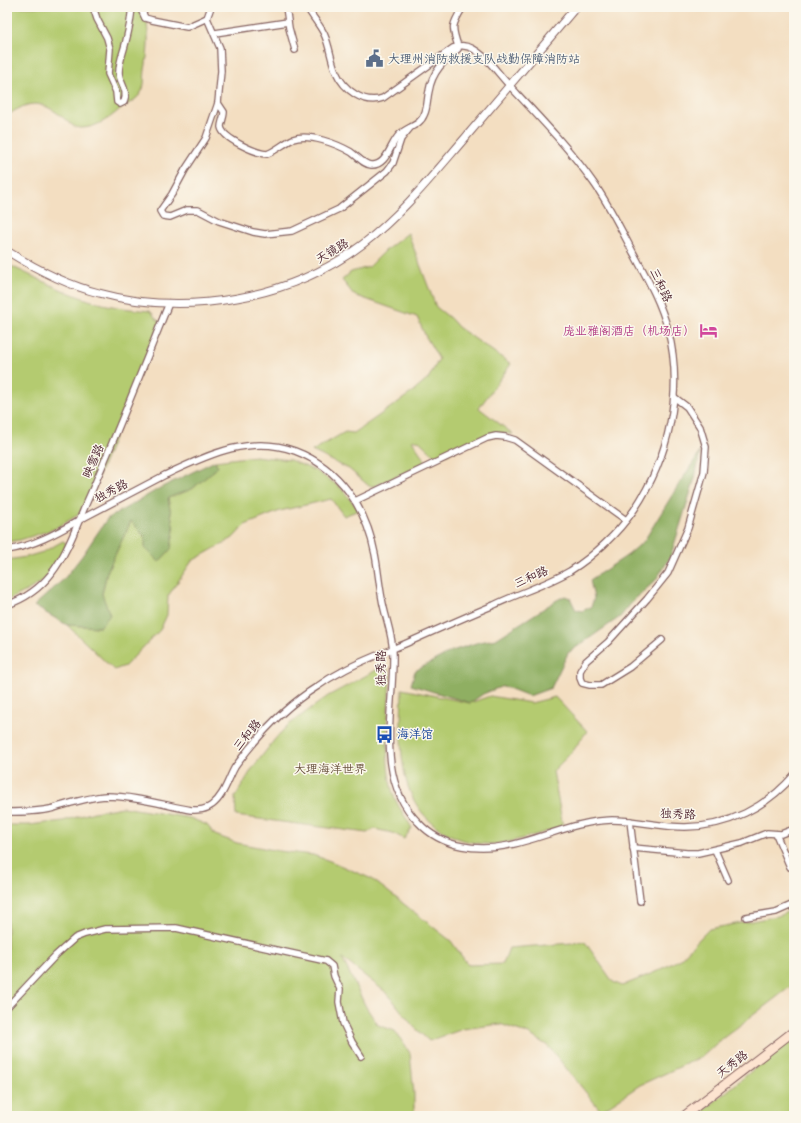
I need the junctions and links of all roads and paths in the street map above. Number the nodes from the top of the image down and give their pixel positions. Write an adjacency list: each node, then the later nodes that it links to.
1 (93, 7): 2 (street)
2 (132, 7)
3 (140, 7): 9 (street)
4 (211, 7): 9 (street)
5 (286, 7): 10 (street)
6 (307, 7): 12 (street)
7 (463, 7): 12 (street)
8 (576, 7): 14 (street, 天镜路)
9 (208, 18): 11 (street)
10 (288, 22): 11 (street); 13 (street)
11 (215, 33): 15 (street)
12 (458, 46): 14 (street, 三和路); 16 (street)
13 (295, 50)
14 (510, 86): 18 (street, 天镜路); 19 (street, 三和路)
15 (218, 103): 16 (street); 16 (street)
16 (410, 128)
17 (7, 251): 18 (street, 天镜路)
18 (169, 303): 22 (street, 映雪路)
19 (674, 397): 21 (street, 三和路); 25 (street)
20 (355, 501): 21 (street); 22 (street, 独秀路); 26 (street, 独秀路)
21 (626, 520): 26 (street, 三和路)
22 (78, 521): 23 (street, 独秀路); 24 (street, 映雪路)
23 (7, 550)
24 (7, 605)
25 (662, 640)
26 (393, 649): 28 (street, 三和路); 29 (street, 独秀路)
27 (794, 775): 29 (street, 独秀路)
28 (7, 812)
29 (630, 821): 32 (street)
30 (794, 829): 31 (street)
31 (776, 834): 33 (street); 34 (street)
32 (633, 848): 33 (street); 36 (street)
33 (715, 850): 35 (street)
34 (790, 867)
35 (728, 880)
36 (640, 901)
37 (794, 904): 38 (street)
38 (746, 917)
39 (7, 1007): 41 (street)
40 (794, 1031): 42 (main road, 天秀路)
41 (361, 1056)
42 (684, 1116)

